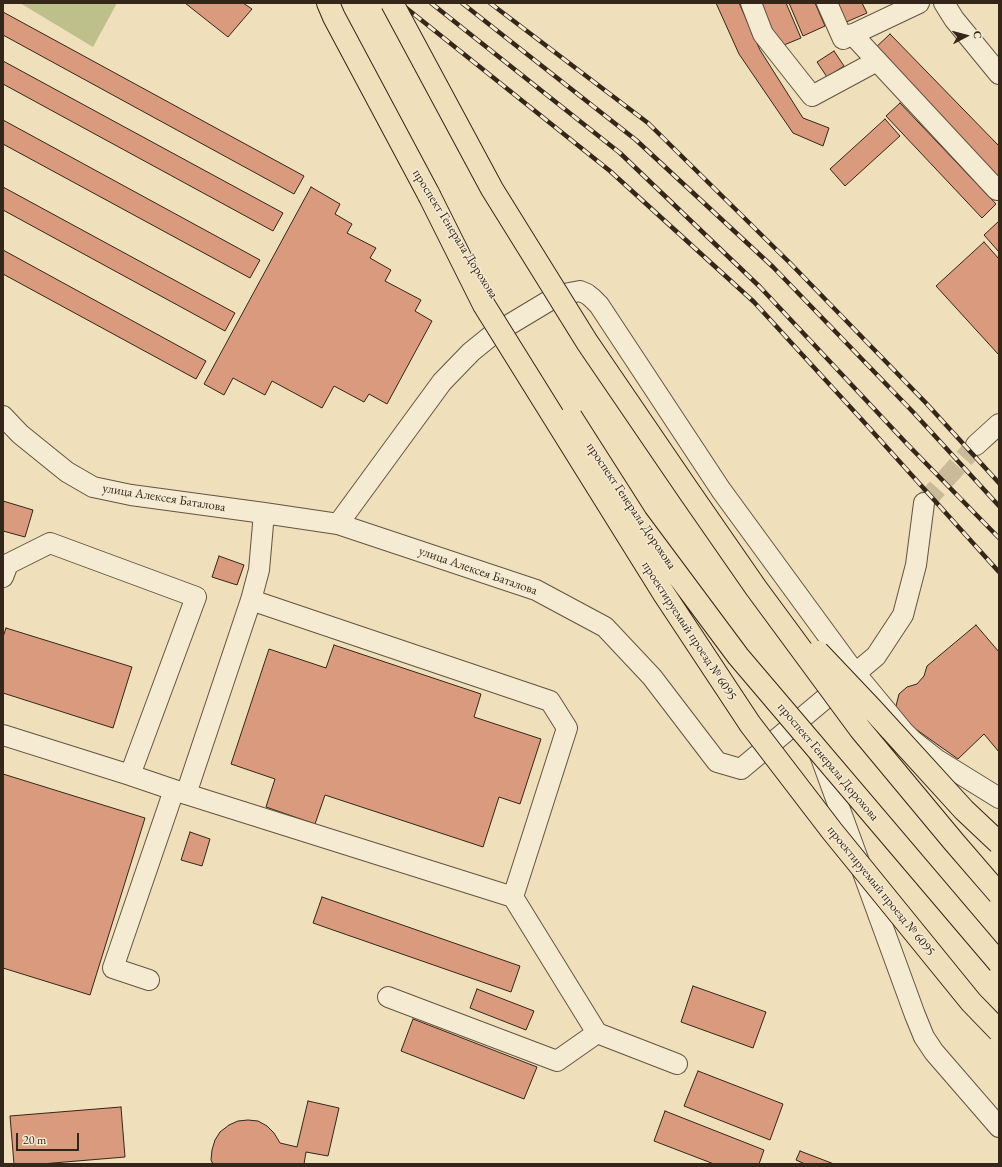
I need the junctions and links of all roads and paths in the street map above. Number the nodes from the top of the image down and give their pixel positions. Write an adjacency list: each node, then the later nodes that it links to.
1 (328, 3): 11 (main road, проспект Генерала Дорохова)
2 (392, 3): 19 (main road, bridge)
3 (751, 3): 8 (street)
4 (827, 3): 7 (street)
5 (919, 3): 7 (street)
6 (944, 3): 9 (street)
7 (852, 34): 8 (street)
8 (877, 61): 10 (street)
9 (999, 74)
10 (997, 190)
11 (429, 195): 30 (main road, проспект Генерала Дорохова, bridge); 33 (main road, проектируемый проезд № 6095, bridge)
12 (3, 416): 16 (street, улица Алексея Баталова)
13 (999, 424): 14 (street)
14 (976, 445)
15 (924, 503): 21 (street, улица Алексея Баталова)
16 (264, 513): 17 (street, улица Алексея Баталова); 20 (street)
17 (338, 524): 21 (street); 22 (street, улица Алексея Баталова)
18 (5, 568): 24 (street)
19 (756, 588): 27 (main road, bridge); 28 (main road, bridge)
20 (251, 600): 25 (street); 29 (street)
21 (855, 673): 22 (street, улица Алексея Баталова); 26 (street)
22 (805, 715): 36 (street)
23 (3, 735): 24 (street)
24 (130, 775): 25 (street)
25 (180, 792): 29 (street); 31 (street)
26 (999, 798)
27 (999, 843)
28 (999, 894)
29 (513, 897): 34 (street)
30 (999, 963)
31 (149, 980)
32 (388, 997): 34 (street)
33 (999, 1031)
34 (597, 1033): 35 (street)
35 (677, 1064)
36 (999, 1127)

